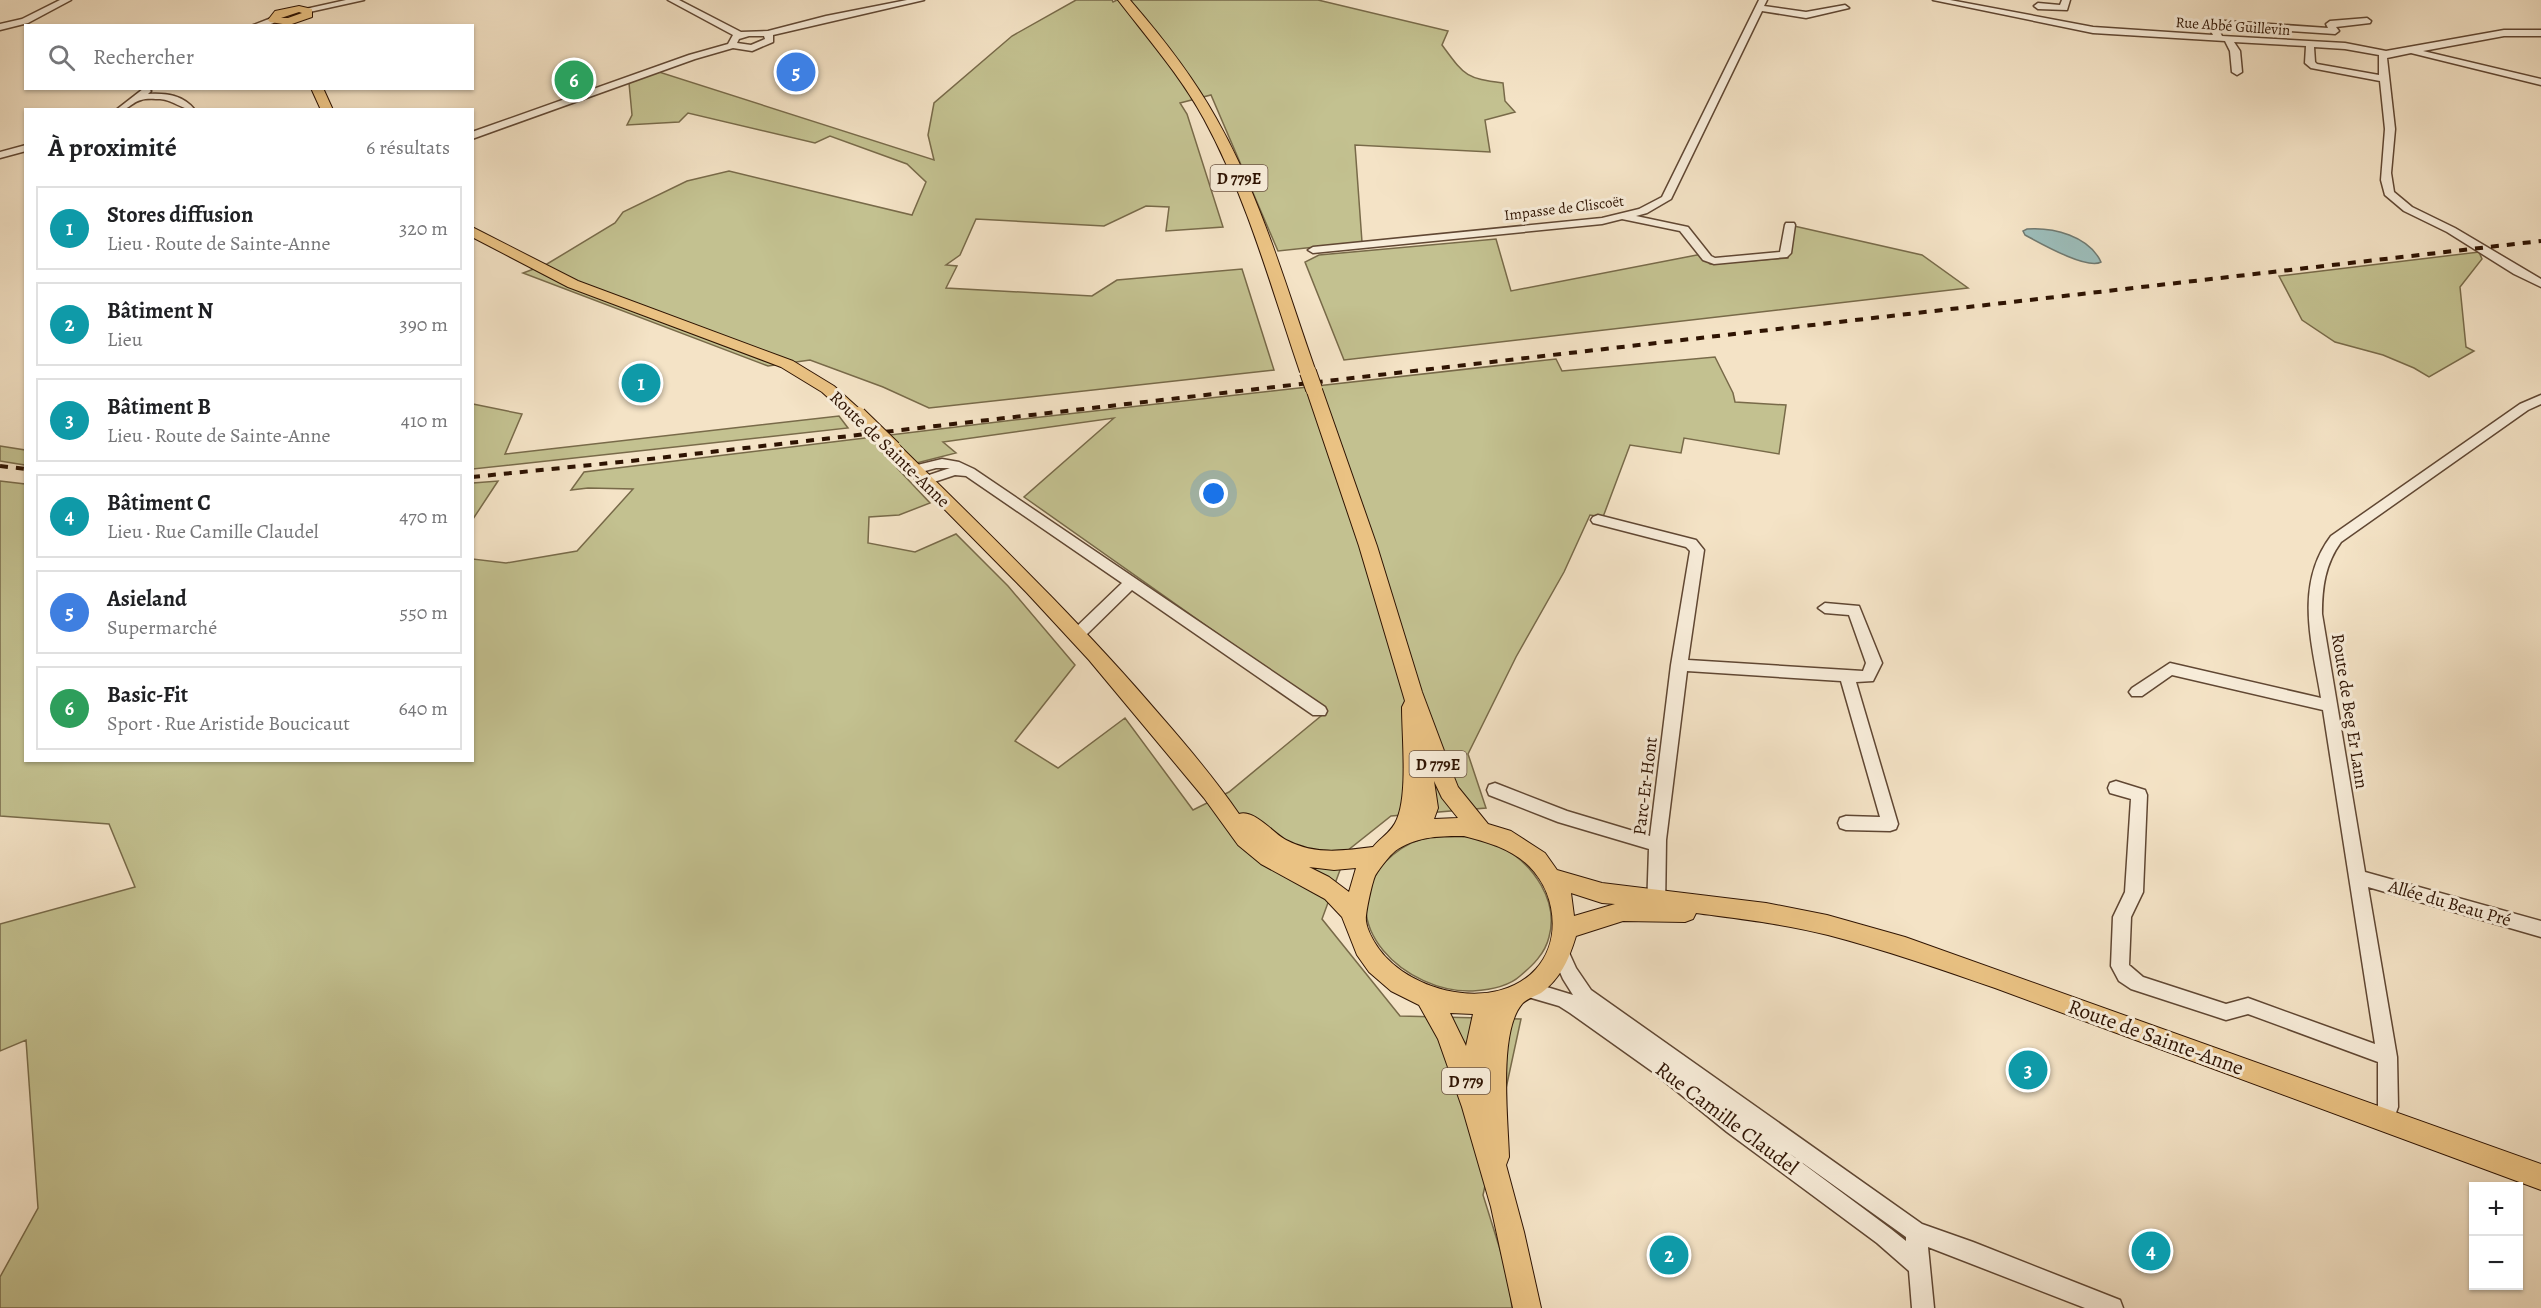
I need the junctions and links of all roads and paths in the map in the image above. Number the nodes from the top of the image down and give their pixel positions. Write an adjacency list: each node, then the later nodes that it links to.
1 (67, 0): 17 (street)
2 (279, 0): 14 (main road)
3 (287, 0): 13 (main road)
4 (359, 0): 13 (street)
5 (672, 0): 21 (street)
6 (920, 0): 20 (street)
7 (1124, 0): 53 (main road, D 779E, bridge)
8 (1937, 0): 22 (street, Rue Abbé Guillevin)
9 (2066, 0): 11 (street)
10 (1761, 4): 12 (street); 40 (street, Impasse de Cliscoët)
11 (2038, 6)
12 (1845, 8)
13 (302, 16): 14 (main road)
14 (281, 20): 16 (street)
15 (2367, 21): 18 (street)
16 (264, 24)
17 (0, 27)
18 (2335, 31): 22 (street); 25 (street)
19 (2541, 33): 26 (street, Rue Abbé Guillevin)
20 (768, 34): 21 (street); 24 (street)
21 (740, 35): 24 (street)
22 (2224, 39): 23 (street, Rue Abbé Guillevin); 28 (street)
23 (2310, 44): 25 (street, Rue Abbé Guillevin); 29 (street)
24 (733, 45): 37 (street)
25 (2345, 46): 27 (street, Rue Abbé Guillevin)
26 (2412, 51): 27 (street, Rue Abbé Guillevin); 30 (street)
27 (2386, 54): 29 (street)
28 (2237, 72)
29 (2383, 79): 44 (street)
30 (2541, 82)
31 (146, 90): 33 (street)
32 (318, 90): 36 (main road)
33 (139, 97): 34 (street); 35 (street)
34 (123, 108)
35 (189, 108)
36 (326, 108)
37 (474, 135)
38 (24, 149): 39 (street)
39 (0, 155)
40 (1626, 217): 41 (street); 43 (street, Impasse de Cliscoët)
41 (1790, 225)
42 (474, 232): 46 (main road, Route de Sainte-Anne, bridge)
43 (1314, 250)
44 (2541, 284)
45 (2541, 399): 55 (street, Route de Beg Er Lann)
46 (920, 476): 48 (street); 50 (main road, Route de Sainte-Anne)
47 (1598, 520): 51 (street, Parc-Er-Hont)
48 (1131, 583): 50 (street); 56 (street)
49 (1825, 608): 52 (street)
50 (1078, 634): 60 (main road, Route de Sainte-Anne)
51 (1679, 665): 52 (street); 65 (street, Parc-Er-Hont)
52 (1847, 677): 61 (street)
53 (1412, 692): 57 (main road, D 779E); 62 (main road, D 779E)
54 (2137, 692): 55 (street)
55 (2329, 706): 67 (street, Route de Beg Er Lann)
56 (1319, 711)
57 (1413, 721): 63 (main road, D 779E); 64 (main road, D 779E)
58 (2116, 788): 77 (street)
59 (1495, 790): 65 (street)
60 (1215, 795): 66 (main road, Route de Sainte-Anne); 70 (main road, Route de Sainte-Anne)
61 (1846, 823)
62 (1479, 828): 63 (main road); 68 (main road)
63 (1419, 829): 64 (main road)
64 (1397, 838): 66 (main road)
65 (1658, 845): 69 (street, Parc-Er-Hont)
66 (1373, 856): 70 (main road)
67 (2359, 877): 72 (street, Allée du Beau Pré); 77 (street, Route de Beg Er Lann)
68 (1552, 878): 69 (main road); 71 (main road)
69 (1657, 905): 71 (main road); 78 (main road, Route de Sainte-Anne)
70 (1354, 918): 75 (main road)
71 (1565, 929): 73 (main road)
72 (2541, 929)
73 (1560, 952): 74 (main road); 82 (street, Rue Camille Claudel)
74 (1520, 993): 76 (main road); 79 (main road, D 779); 83 (street, Rue Camille Claudel)
75 (1428, 998): 76 (main road); 80 (main road, D 779)
76 (1489, 1004): 79 (main road, D 779)
77 (2387, 1057): 78 (street, Route de Beg Er Lann)
78 (2384, 1120): 81 (main road, Route de Sainte-Anne)
79 (1497, 1140): 80 (main road, D 779)
80 (1495, 1168): 84 (main road, D 779)
81 (2541, 1177)
82 (1916, 1232): 83 (street); 86 (street, Rue Camille Claudel)
83 (1918, 1265): 85 (street)
84 (1527, 1308)
85 (1923, 1308)
86 (2112, 1308)

